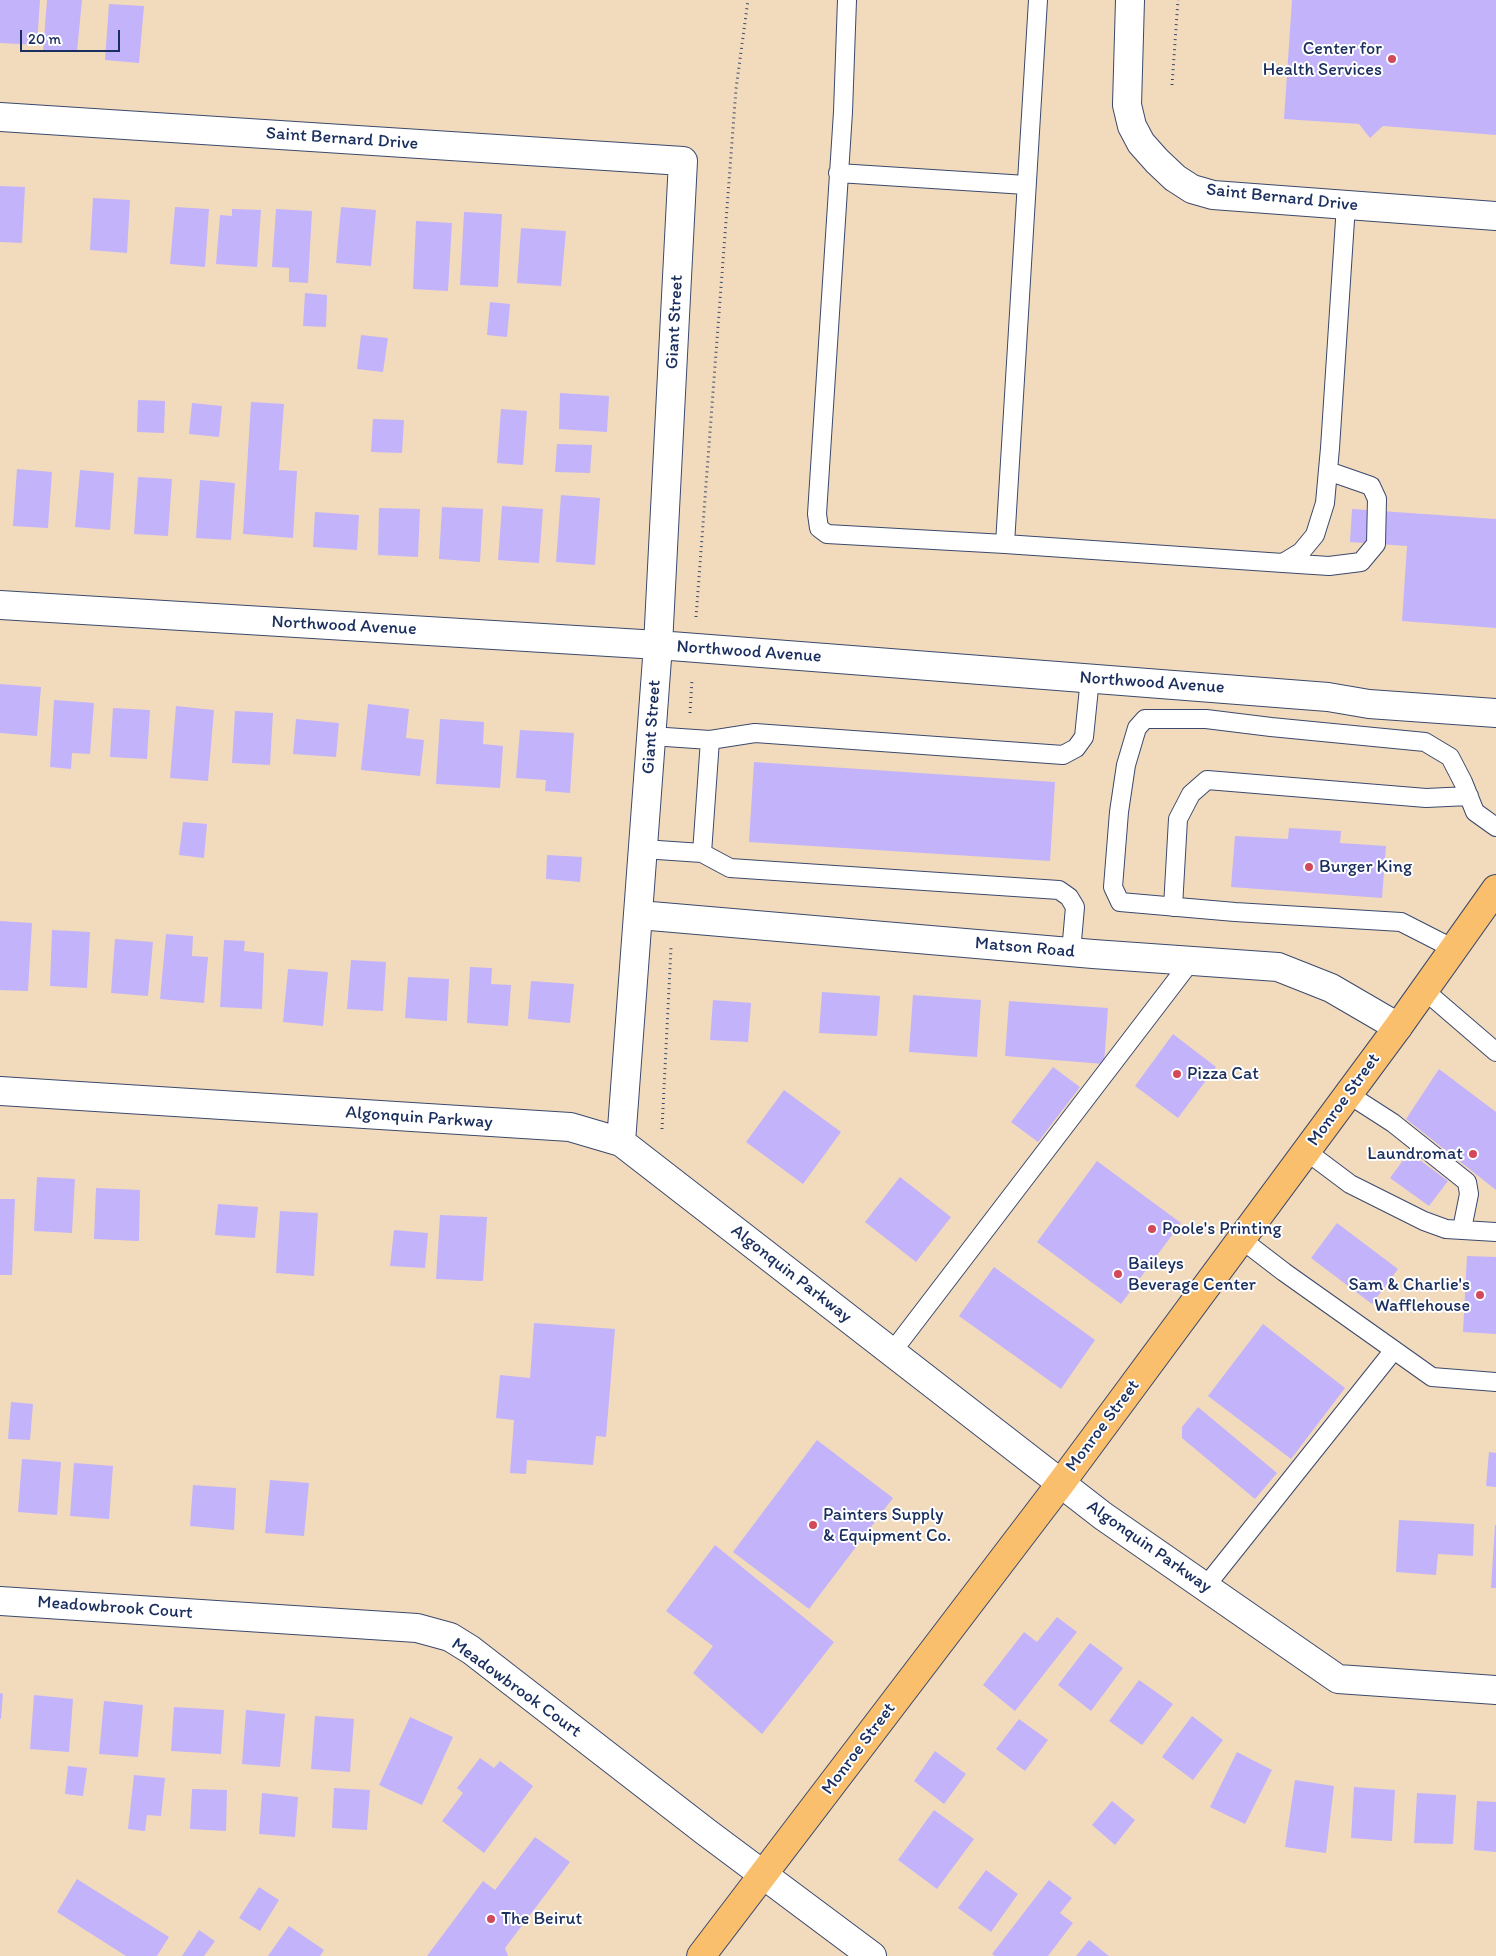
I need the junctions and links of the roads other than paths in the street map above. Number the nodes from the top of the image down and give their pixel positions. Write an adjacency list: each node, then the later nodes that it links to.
1 (847, 0): 6 (lane)
2 (1038, 0): 7 (lane)
3 (1130, 0): 8 (street, Saint Bernard Drive)
4 (0, 117): 5 (street, Saint Bernard Drive)
5 (683, 162): 14 (street, Giant Street)
6 (838, 173): 7 (lane); 11 (lane)
7 (1026, 185): 11 (lane)
8 (1346, 205): 9 (street, Saint Bernard Drive); 10 (lane)
9 (1496, 216)
10 (1328, 471): 12 (lane); 12 (lane)
11 (1005, 544): 12 (lane)
12 (1283, 563)
13 (0, 605): 14 (street, Northwood Avenue)
14 (658, 645): 15 (street, Northwood Avenue); 17 (street, Giant Street)
15 (1090, 678): 16 (street, Northwood Avenue); 18 (lane)
16 (1496, 713)
17 (651, 736): 18 (lane); 21 (street, Giant Street)
18 (710, 740): 22 (lane)
19 (1469, 796): 20 (lane); 24 (lane); 24 (lane)
20 (1496, 827)
21 (643, 849): 22 (lane); 25 (street, Giant Street)
22 (702, 853): 27 (lane)
23 (1496, 889): 26 (main road, Monroe Street)
24 (1173, 907): 26 (lane)
25 (638, 915): 27 (street, Matson Road); 34 (street, Giant Street)
26 (1454, 949): 29 (main road, Monroe Street)
27 (1071, 952): 28 (street, Matson Road)
28 (1191, 961): 30 (street, Matson Road); 40 (lane)
29 (1424, 990): 30 (main road, Monroe Street); 31 (lane)
30 (1398, 1027): 33 (main road, Monroe Street)
31 (1496, 1052)
32 (0, 1091): 34 (street, Algonquin Parkway)
33 (1348, 1094): 35 (main road, Monroe Street); 36 (lane)
34 (622, 1142): 40 (street, Algonquin Parkway)
35 (1306, 1151): 36 (lane); 38 (main road, Monroe Street)
36 (1462, 1229): 37 (lane)
37 (1496, 1232)
38 (1241, 1239): 39 (lane); 42 (main road, Monroe Street)
39 (1394, 1350): 41 (lane); 43 (lane)
40 (892, 1352): 42 (street, Algonquin Parkway)
41 (1496, 1382)
42 (1061, 1483): 43 (street, Algonquin Parkway); 46 (main road, Monroe Street)
43 (1205, 1587): 45 (street, Algonquin Parkway)
44 (0, 1601): 46 (street, Meadowbrook Court)
45 (1496, 1690)
46 (764, 1875): 47 (main road, Monroe Street); 48 (street, Meadowbrook Court)
47 (701, 1956)
48 (872, 1956)

